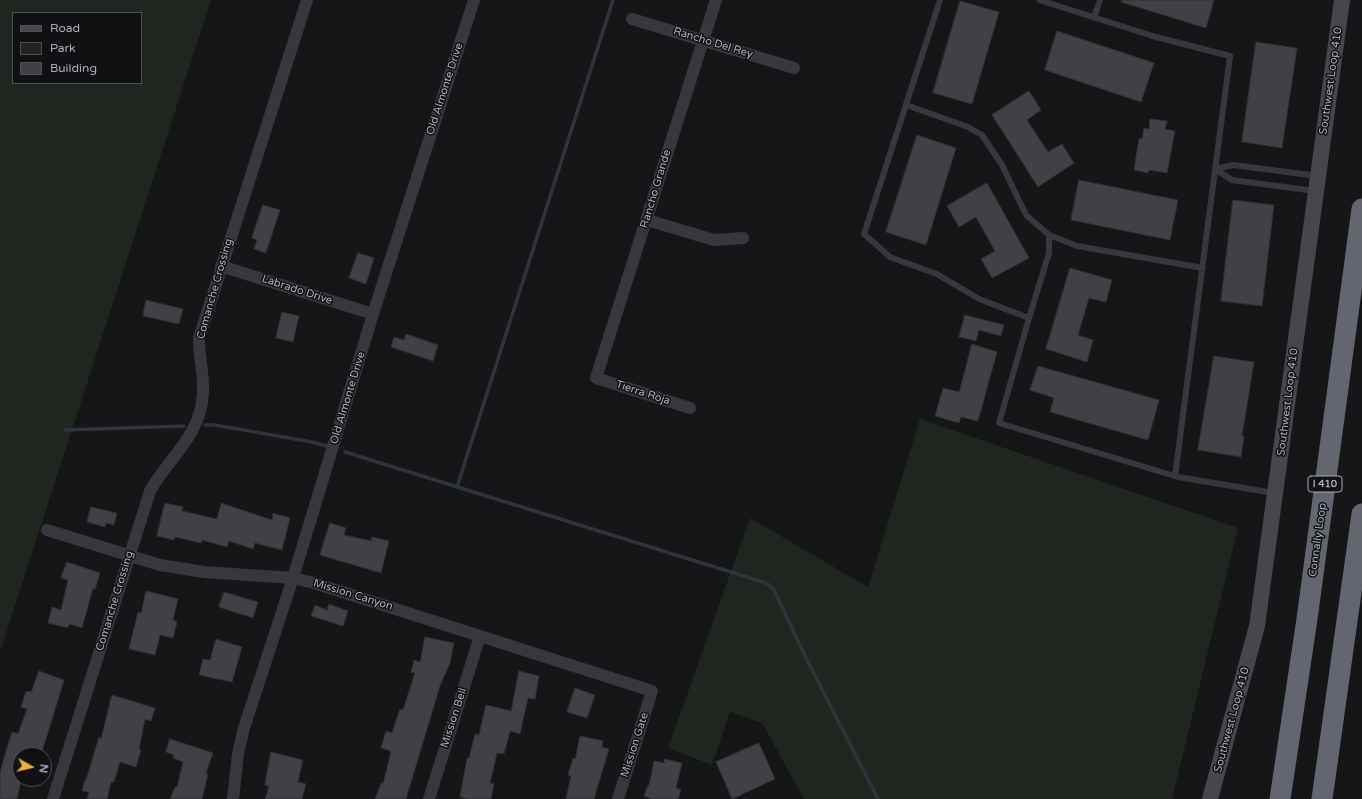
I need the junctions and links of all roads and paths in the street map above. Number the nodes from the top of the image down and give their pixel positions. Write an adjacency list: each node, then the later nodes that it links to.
1 (307, 0): 19 (street, Comanche Crossing)
2 (474, 0): 21 (street, Old Almonte Drive)
3 (716, 0): 10 (street, Rancho Grande)
4 (940, 0): 12 (lane)
5 (1039, 0): 8 (lane)
6 (1100, 0): 8 (lane)
7 (1342, 0): 14 (main road, Southwest Loop 410)
8 (1094, 18): 13 (lane)
9 (632, 19): 10 (street, Rancho Del Rey)
10 (703, 40): 11 (street, Rancho Del Rey); 16 (street, Rancho Grande)
11 (794, 68)
12 (906, 105): 17 (lane); 22 (lane)
13 (1215, 169): 14 (lane); 14 (lane); 20 (lane)
14 (1318, 184): 26 (main road, Southwest Loop 410)
15 (1362, 209): 33 (highway, Connally Loop / I 410)
16 (647, 220): 18 (street); 23 (street, Rancho Grande)
17 (1049, 235): 20 (lane); 22 (lane)
18 (744, 238)
19 (221, 266): 21 (street, Labrado Drive); 29 (street, Comanche Crossing)
20 (1203, 268): 25 (lane)
21 (373, 314): 30 (street, Old Almonte Drive)
22 (1029, 318): 25 (lane)
23 (596, 378): 24 (street, Tierra Roja)
24 (690, 408)
25 (1175, 476): 26 (lane)
26 (1276, 494): 38 (main road, Southwest Loop 410)
27 (1362, 514): 41 (highway)
28 (47, 530): 29 (street, Mission Canyon)
29 (129, 557): 30 (street, Mission Canyon); 34 (street, Comanche Crossing)
30 (293, 578): 31 (street, Mission Canyon); 35 (street, Old Almonte Drive)
31 (480, 636): 32 (street, Mission Canyon); 36 (street, Mission Bell)
32 (652, 691): 37 (street, Mission Gate)
33 (1286, 758): 39 (highway); 40 (highway, Connally Loop / I 410)
34 (53, 799)
35 (233, 799)
36 (429, 799)
37 (618, 799)
38 (1210, 799)
39 (1267, 799)
40 (1280, 799)
41 (1322, 799)

